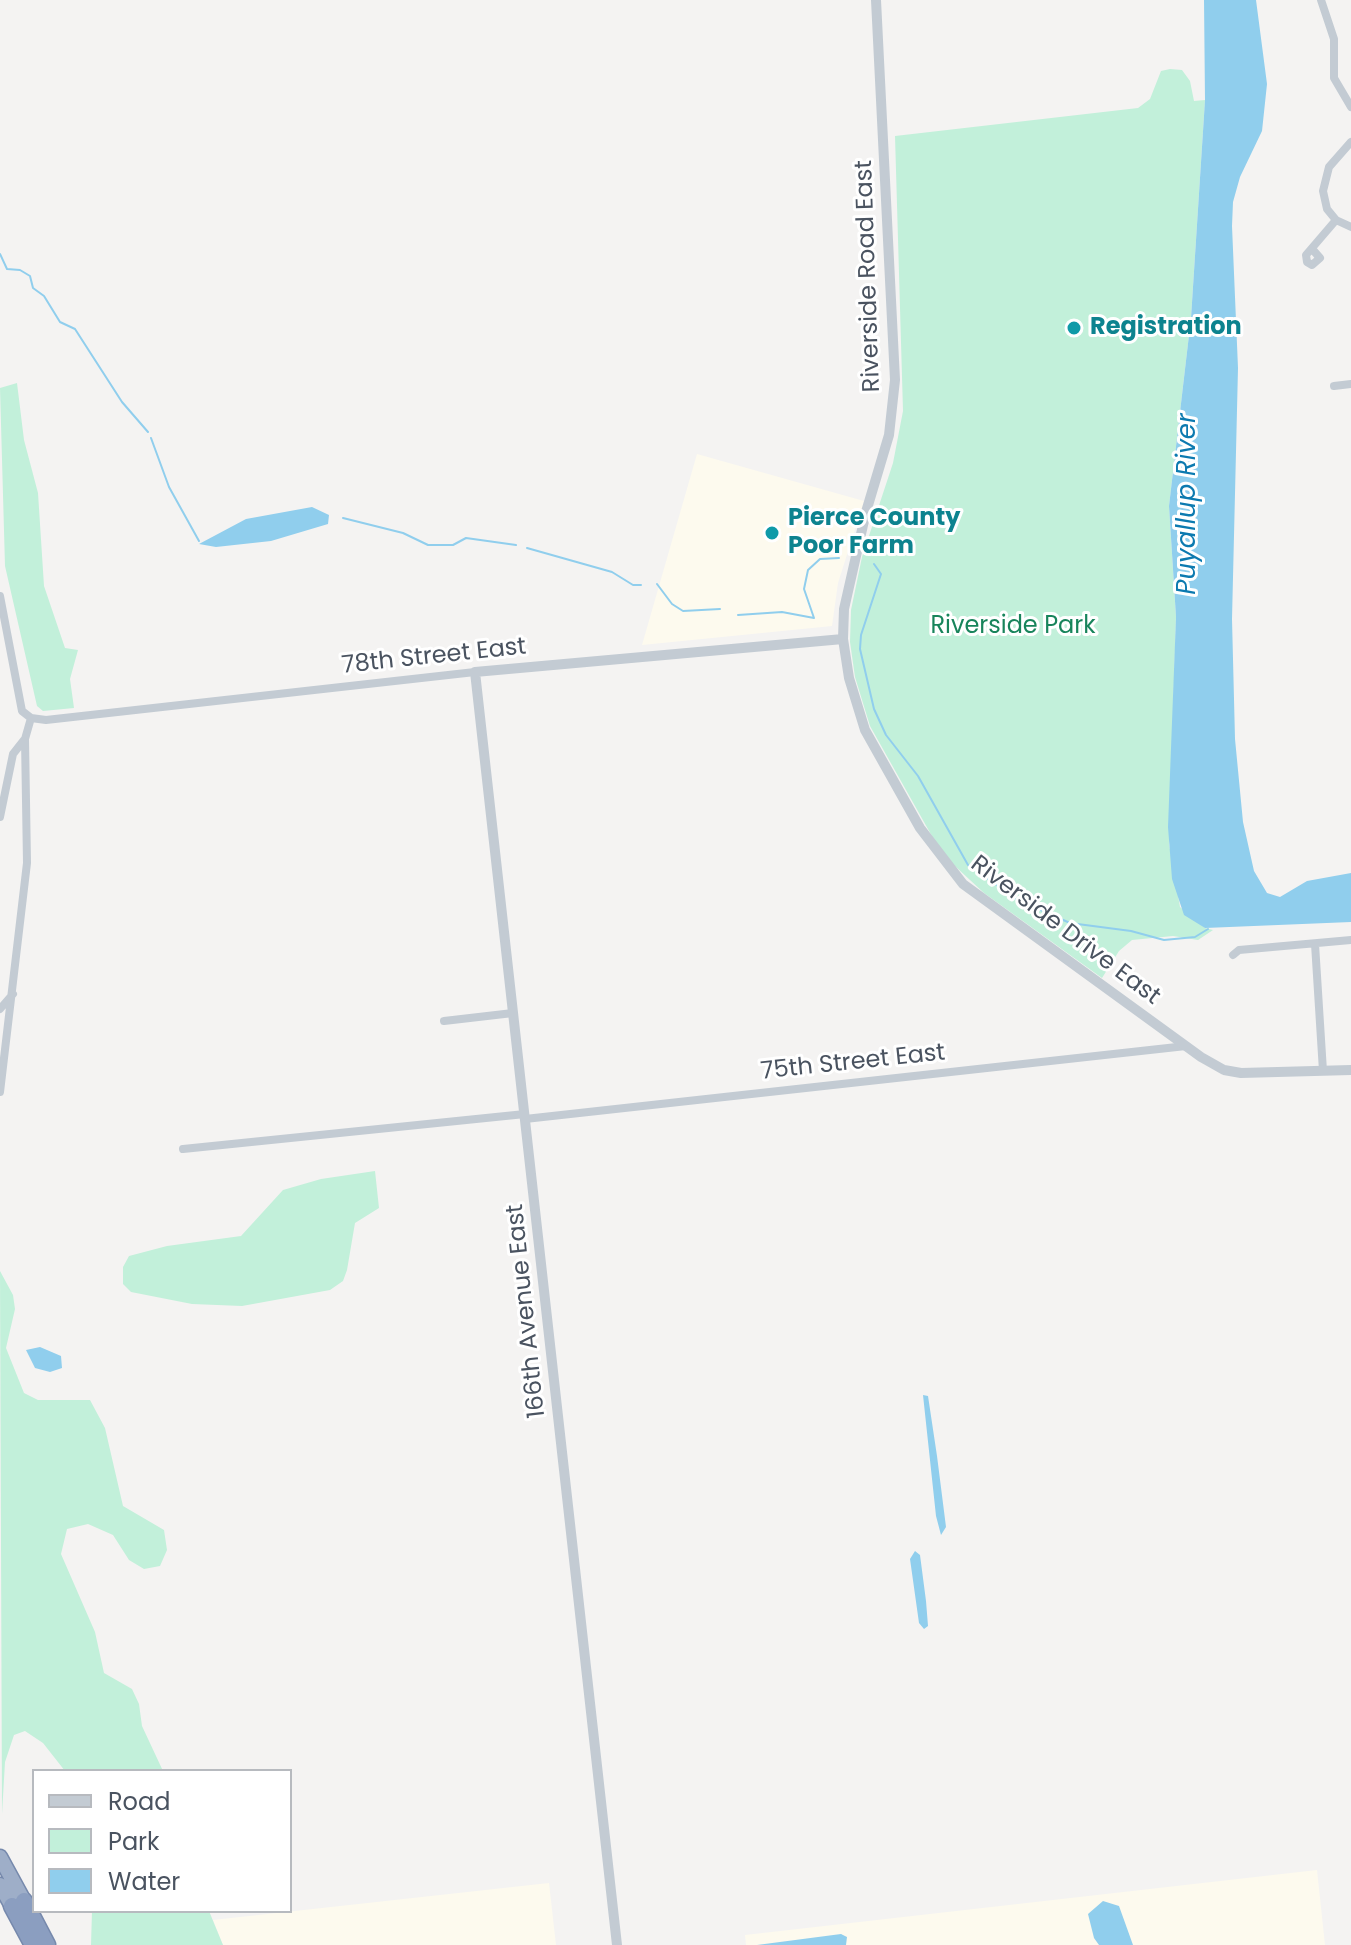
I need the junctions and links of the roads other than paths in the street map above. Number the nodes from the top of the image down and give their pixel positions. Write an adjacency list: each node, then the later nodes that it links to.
1 (876, 0): 11 (street, Riverside Road East)
2 (1321, 0): 3 (street)
3 (1351, 107)
4 (1351, 142): 5 (street)
5 (1336, 220): 6 (street); 7 (street)
6 (1351, 227)
7 (1313, 250)
8 (1351, 384): 9 (street)
9 (1334, 386)
10 (0, 596): 13 (street)
11 (843, 639): 12 (street, 78th Street East); 23 (street, Riverside Drive East)
12 (475, 672): 13 (street, 78th Street East); 21 (street, 166th Avenue East)
13 (31, 718): 14 (street)
14 (25, 739): 15 (street); 19 (street)
15 (0, 817)
16 (1351, 940): 17 (street)
17 (1315, 944): 18 (street); 25 (street)
18 (1233, 955)
19 (13, 993): 20 (street); 26 (street)
20 (0, 1009)
21 (513, 1013): 22 (street); 27 (street, 166th Avenue East)
22 (444, 1021)
23 (1186, 1046): 25 (street, Riverside Drive East); 27 (street, 75th Street East)
24 (1351, 1070): 25 (street, Riverside Drive East)
25 (1323, 1071)
26 (0, 1092)
27 (525, 1117): 28 (street, 75th Street East); 34 (street, 166th Avenue East)
28 (183, 1149)
29 (0, 1857): 31 (highway)
30 (0, 1885): 31 (highway)
31 (18, 1903): 32 (highway); 33 (highway)
32 (33, 1945)
33 (47, 1945)
34 (617, 1945)

